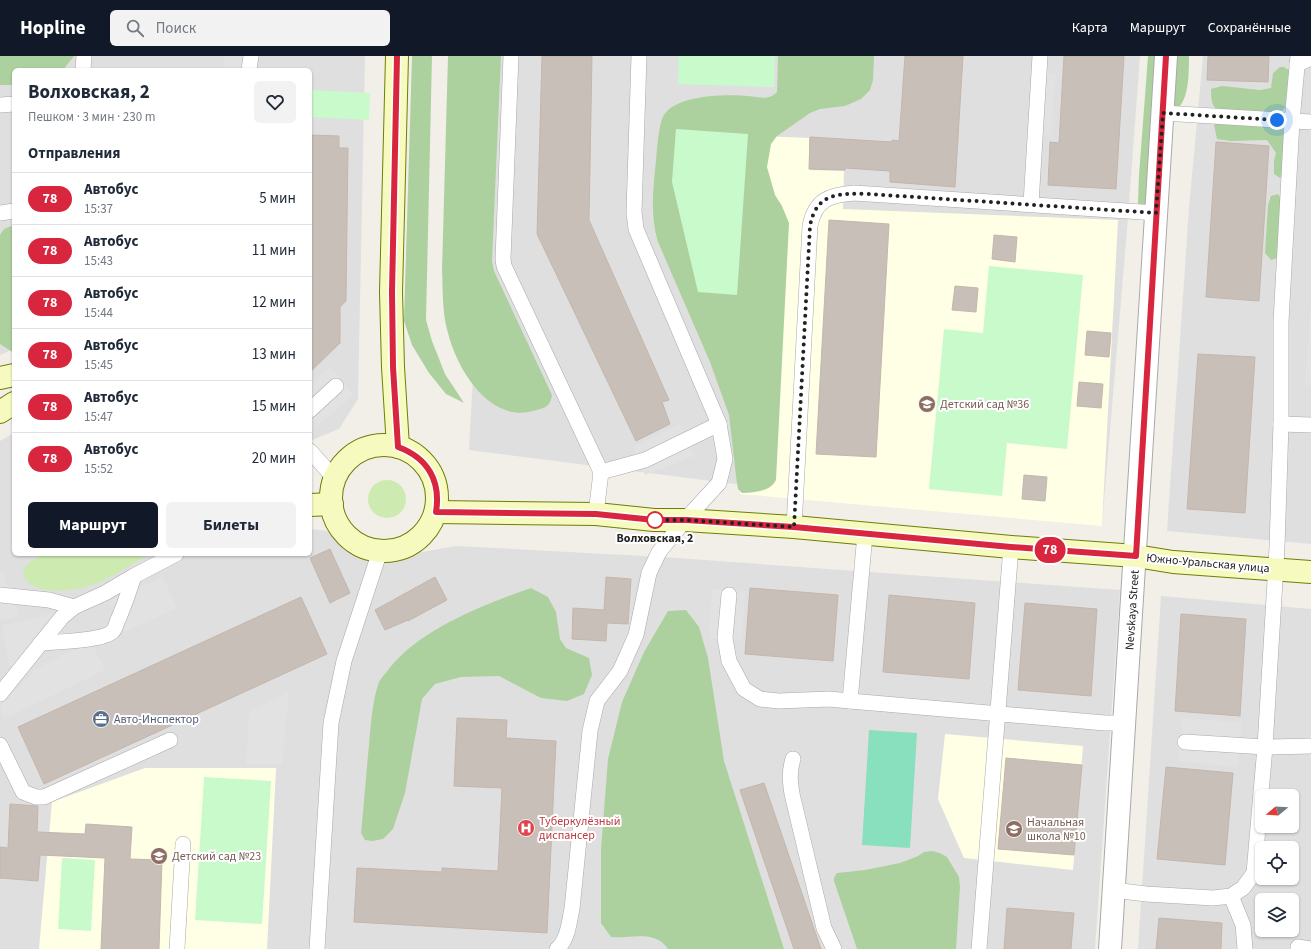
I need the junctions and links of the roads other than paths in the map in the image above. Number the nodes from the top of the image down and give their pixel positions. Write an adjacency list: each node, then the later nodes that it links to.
1 (84, 56): 9 (lane)
2 (251, 56): 10 (lane)
3 (397, 56): 29 (main road)
4 (511, 56): 31 (lane)
5 (640, 56): 26 (lane)
6 (1040, 56): 16 (lane)
7 (1166, 56): 13 (street, Nevskaya Street)
8 (1302, 59): 14 (lane)
9 (83, 68)
10 (249, 68)
11 (12, 104): 12 (lane)
12 (0, 106)
13 (1163, 113): 14 (lane); 19 (street, Nevskaya Street)
14 (1292, 121): 15 (lane); 27 (lane)
15 (1311, 122)
16 (1030, 204): 19 (lane); 38 (lane)
17 (12, 211): 18 (lane)
18 (0, 213)
19 (1156, 213): 43 (street, Nevskaya Street)
20 (12, 375): 21 (main road)
21 (0, 378)
22 (336, 386): 24 (lane)
23 (12, 404): 25 (main road)
24 (312, 408)
25 (0, 412)
26 (719, 424): 31 (lane); 37 (lane)
27 (1281, 424): 28 (lane); 44 (lane)
28 (1311, 426)
29 (398, 447): 32 (main road); 35 (main road)
30 (312, 453): 32 (lane)
31 (601, 472): 36 (lane)
32 (335, 478): 33 (main road)
33 (332, 504): 34 (main road); 41 (main road)
34 (312, 505)
35 (436, 512): 36 (main road, Южно-Уральская улица); 41 (main road)
36 (596, 514): 37 (main road, Южно-Уральская улица)
37 (686, 520): 38 (main road, Южно-Уральская улица); 66 (lane)
38 (794, 527): 39 (main road, Южно-Уральская улица)
39 (865, 534): 40 (main road, Южно-Уральская улица); 52 (lane)
40 (1011, 547): 43 (main road, Южно-Уральская улица); 53 (lane)
41 (380, 551): 65 (lane)
42 (172, 556): 46 (lane)
43 (1136, 556): 44 (main road, Южно-Уральская улица); 54 (street, Nevskaya Street)
44 (1275, 569): 45 (main road, Южно-Уральская улица); 58 (lane)
45 (1311, 572)
46 (134, 576): 49 (lane); 50 (lane)
47 (0, 595): 49 (lane)
48 (729, 595): 52 (lane)
49 (74, 607): 50 (lane)
50 (41, 643): 51 (lane)
51 (0, 694)
52 (850, 701): 53 (lane)
53 (998, 713): 54 (lane); 68 (lane)
54 (1124, 723): 62 (street, Nevskaya Street)
55 (170, 740): 59 (lane)
56 (1185, 742): 58 (lane)
57 (1311, 746): 58 (lane)
58 (1265, 747): 63 (lane)
59 (1, 749)
60 (793, 759): 67 (lane)
61 (183, 844): 64 (lane)
62 (1114, 890): 63 (lane); 69 (street, Nevskaya Street)
63 (1231, 896): 70 (lane)
64 (177, 949)
65 (317, 949)
66 (557, 949)
67 (834, 949)
68 (978, 949)
69 (1110, 949)
70 (1244, 949)

